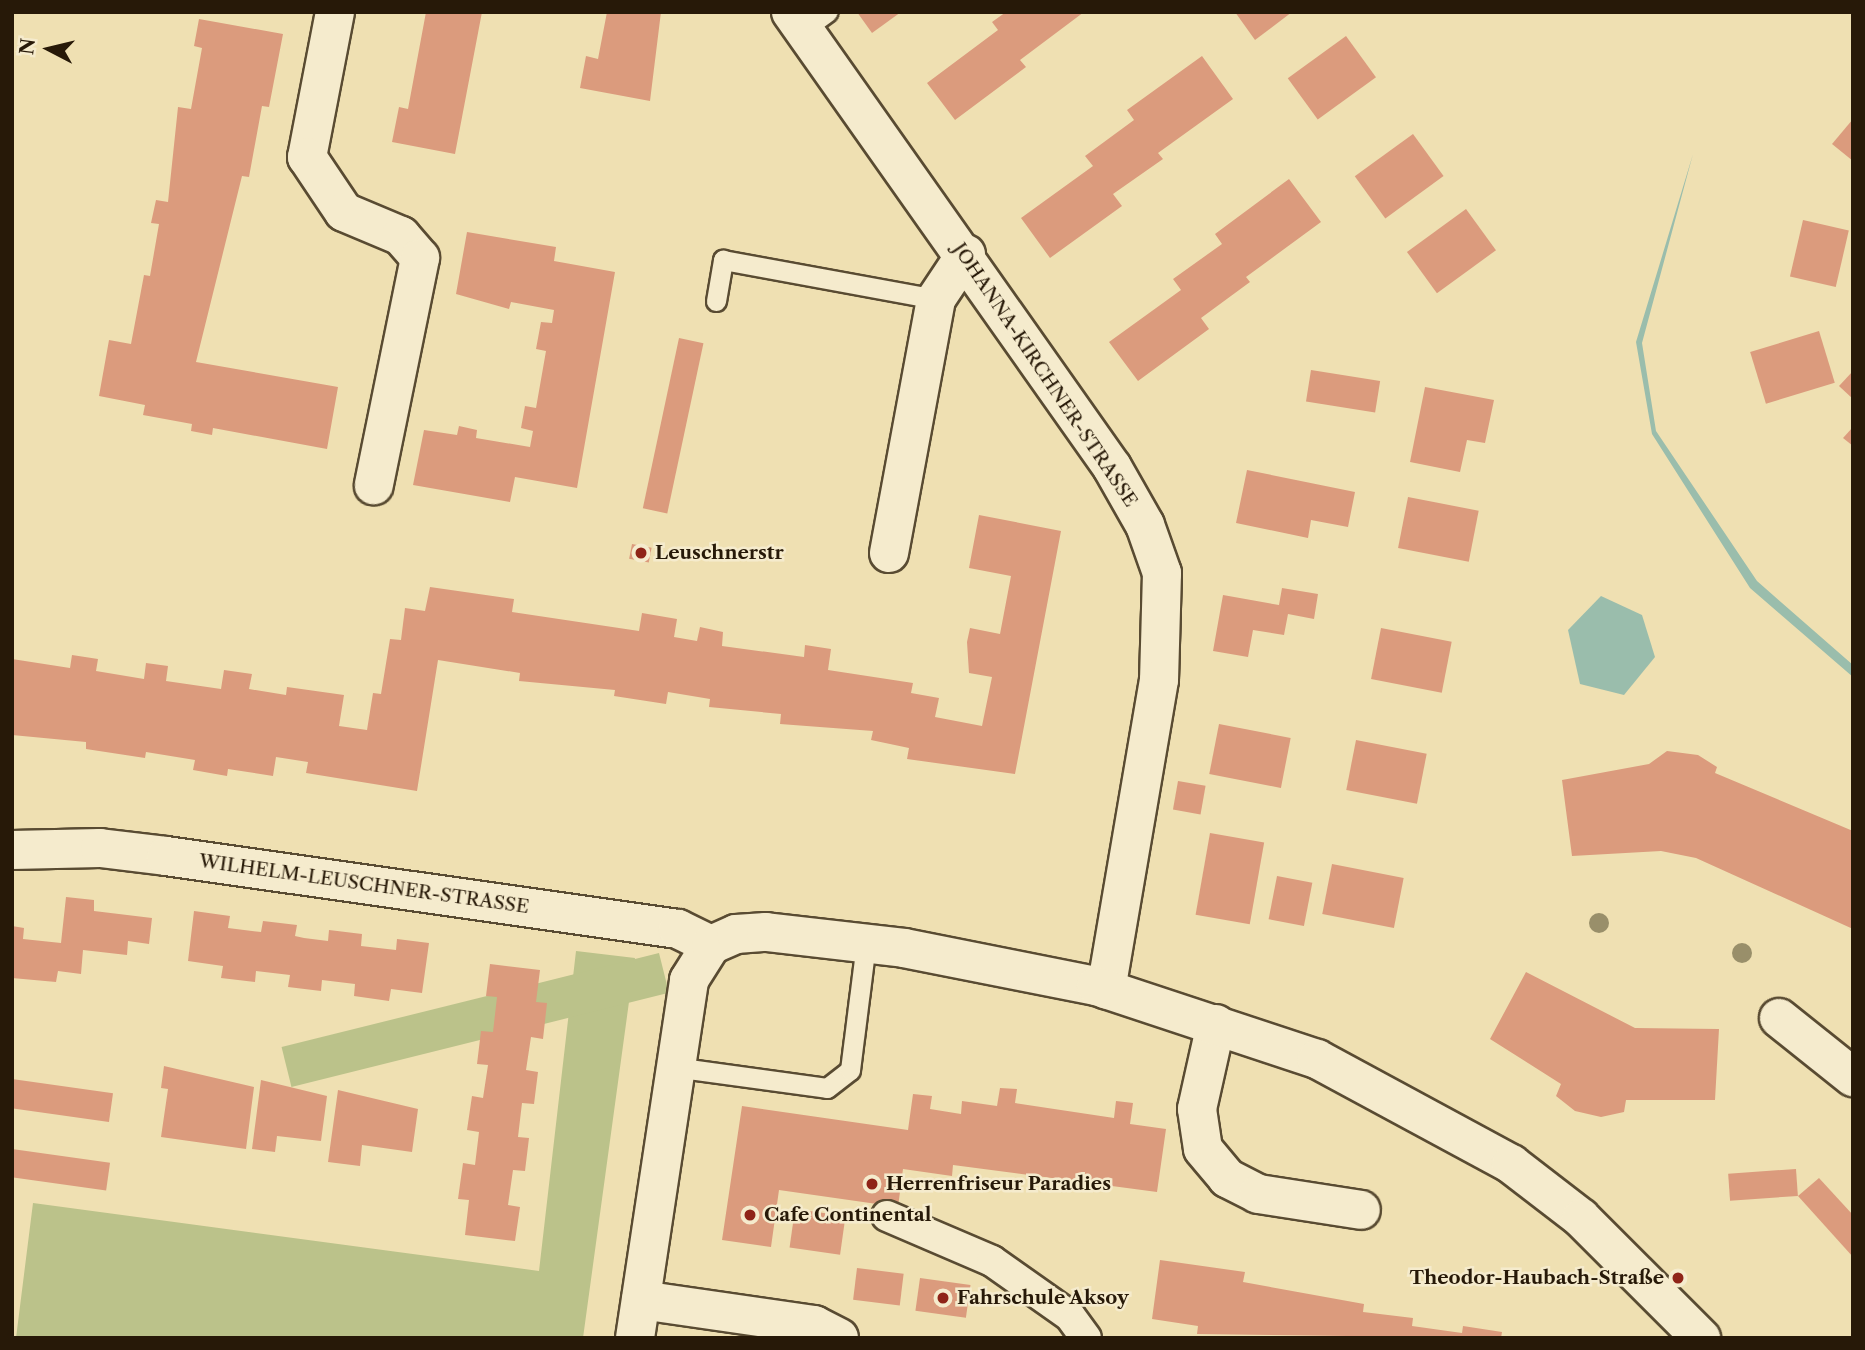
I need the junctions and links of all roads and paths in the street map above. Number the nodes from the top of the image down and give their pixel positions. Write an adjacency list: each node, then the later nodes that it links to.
1 (335, 12): 6 (street)
2 (807, 18): 3 (street, JOHANNA-KIRCHNER-STRASSE)
3 (966, 254): 4 (street); 11 (street, JOHANNA-KIRCHNER-STRASSE)
4 (936, 299): 5 (lane); 7 (street)
5 (716, 301)
6 (374, 485)
7 (889, 553)
8 (12, 850): 10 (street, WILHELM-LEUSCHNER-STRASSE)
9 (866, 943): 10 (street); 11 (street); 14 (lane)
10 (711, 945): 14 (street)
11 (1106, 989): 13 (street)
12 (1779, 1018): 15 (street)
13 (1216, 1024): 16 (street); 22 (street)
14 (676, 1051): 18 (street)
15 (1853, 1077)
16 (1361, 1210)
17 (887, 1216): 21 (street)
18 (641, 1300): 19 (street); 20 (street)
19 (635, 1338)
20 (839, 1338)
21 (1086, 1338)
22 (1701, 1338)

